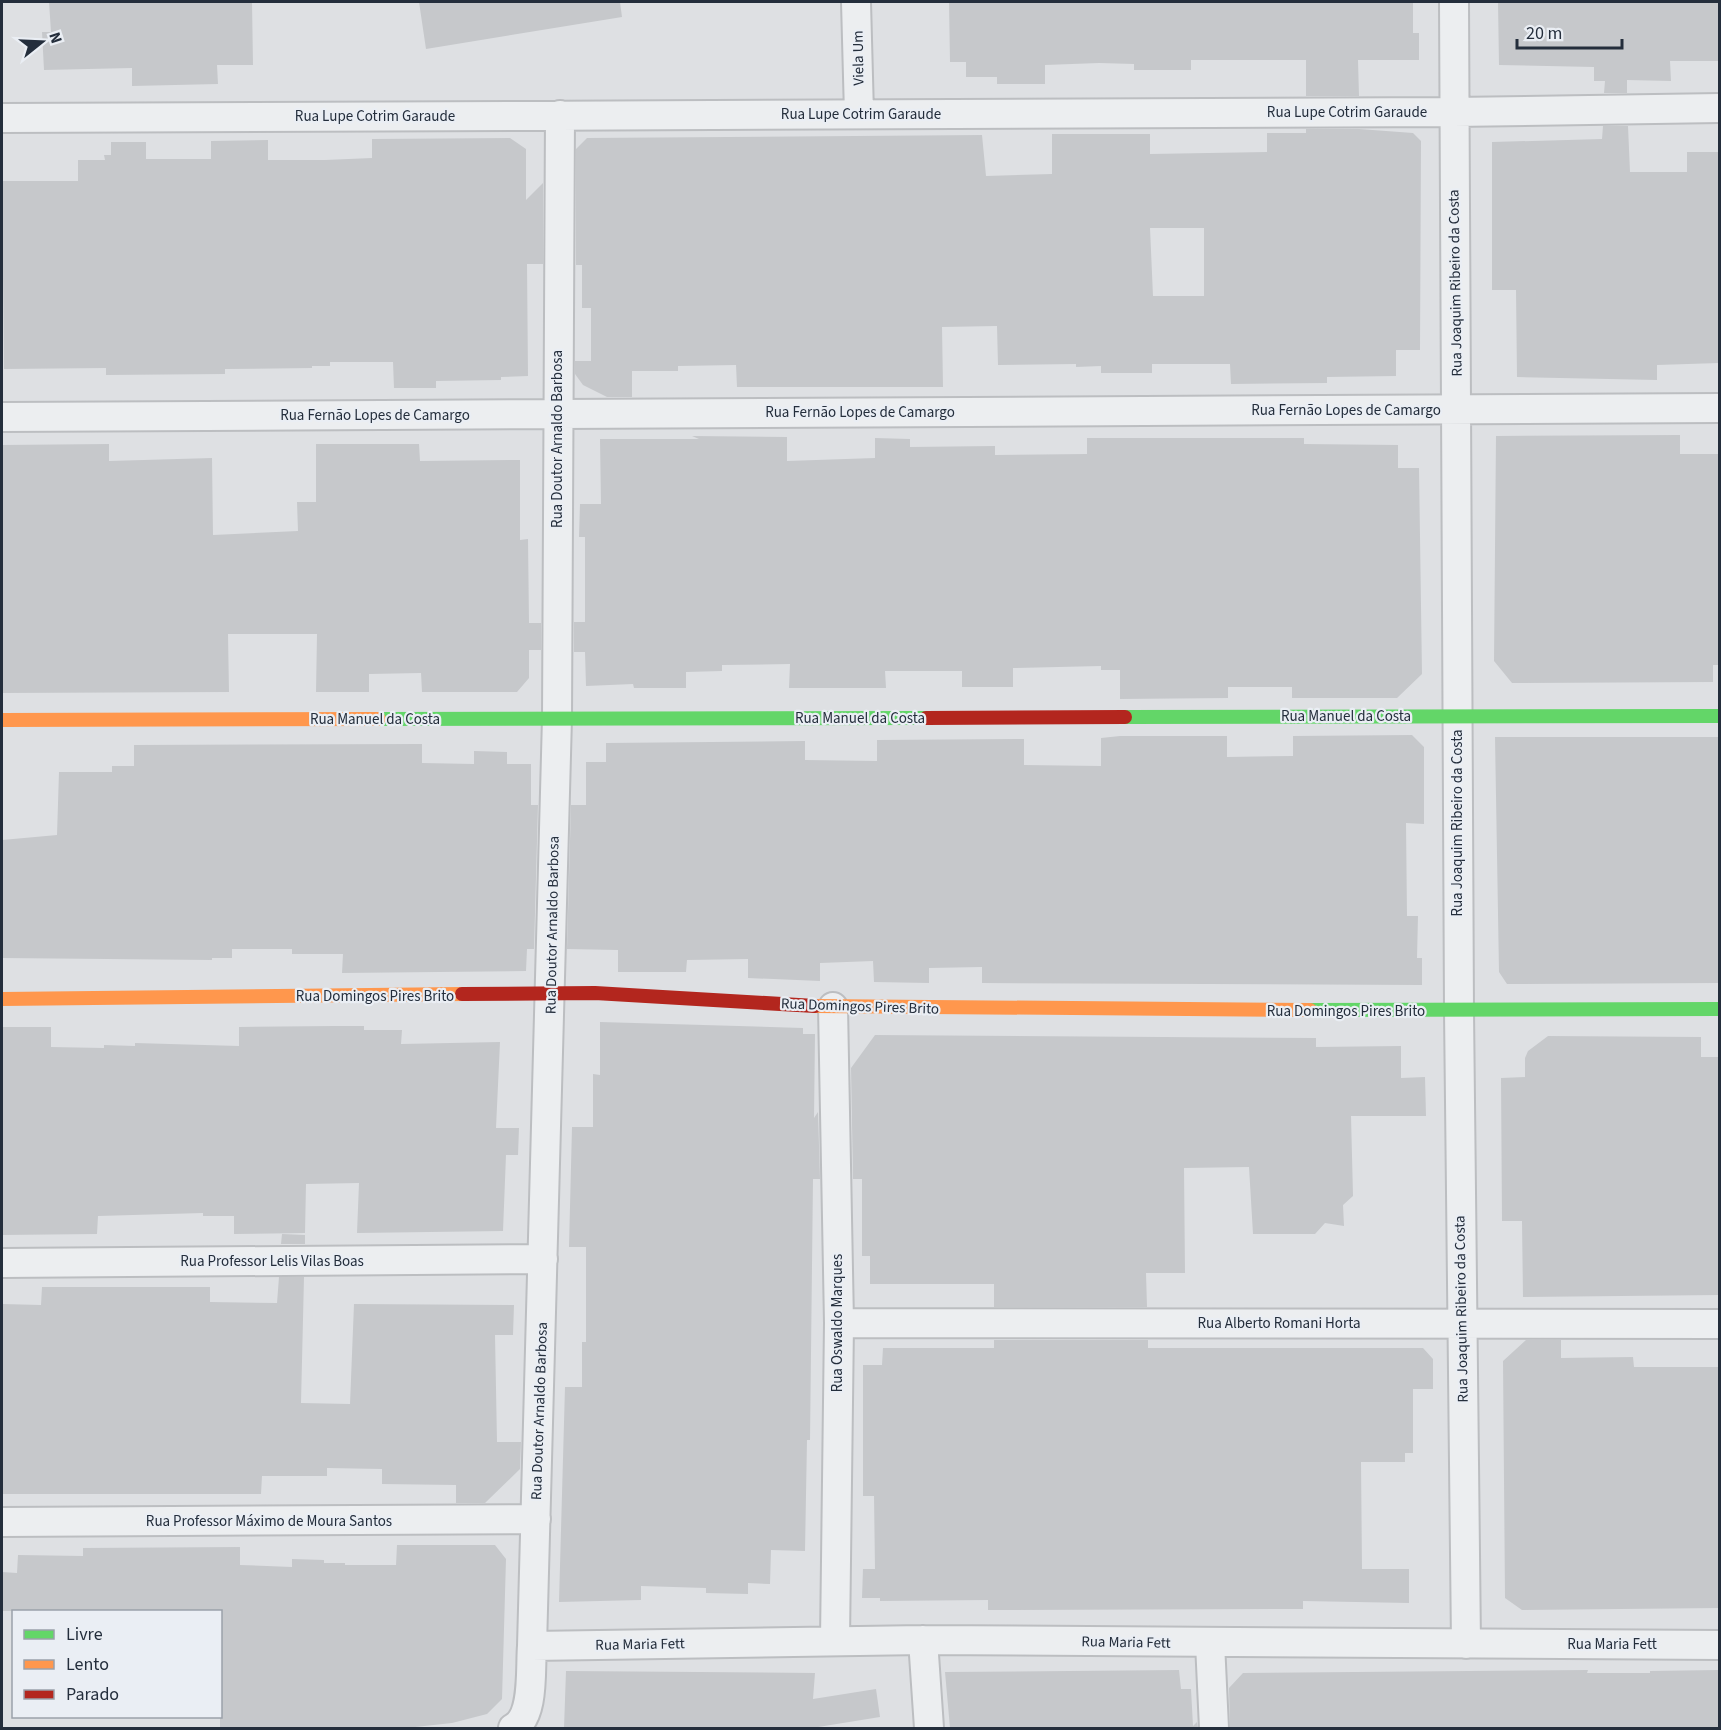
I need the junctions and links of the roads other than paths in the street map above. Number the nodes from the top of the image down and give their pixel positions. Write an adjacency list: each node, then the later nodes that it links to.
1 (856, 2): 5 (street, Viela Um)
2 (1454, 2): 4 (street, Rua Joaquim Ribeiro da Costa)
3 (1719, 108): 4 (street, Rua Lupe Cotrim Garaude)
4 (1454, 112): 5 (street, Rua Lupe Cotrim Garaude); 9 (street, Rua Joaquim Ribeiro da Costa)
5 (859, 114): 6 (street, Rua Lupe Cotrim Garaude)
6 (560, 115): 7 (street, Rua Lupe Cotrim Garaude); 10 (street, Rua Doutor Arnaldo Barbosa)
7 (2, 118)
8 (1719, 408): 9 (street, Rua Fernão Lopes de Camargo)
9 (1456, 410): 10 (street, Rua Fernão Lopes de Camargo); 12 (street, Rua Joaquim Ribeiro da Costa)
10 (557, 413): 11 (street, Rua Fernão Lopes de Camargo); 14 (street, Rua Doutor Arnaldo Barbosa)
11 (2, 417)
12 (1457, 716): 13 (street, Rua Manuel da Costa); 14 (street, Rua Manuel da Costa); 20 (street, Rua Joaquim Ribeiro da Costa)
13 (1719, 716)
14 (557, 718): 15 (street, Rua Manuel da Costa); 16 (street, Rua Doutor Arnaldo Barbosa)
15 (2, 720)
16 (550, 993): 17 (street, Rua Domingos Pires Brito); 18 (street, Rua Domingos Pires Brito); 21 (street, Rua Doutor Arnaldo Barbosa)
17 (2, 999)
18 (833, 1006): 20 (street, Rua Domingos Pires Brito); 23 (street, Rua Oswaldo Marques)
19 (1719, 1009): 20 (street, Rua Domingos Pires Brito)
20 (1459, 1011): 24 (street, Rua Joaquim Ribeiro da Costa)
21 (543, 1259): 22 (street, Rua Professor Lelis Vilas Boas); 26 (street, Rua Doutor Arnaldo Barbosa)
22 (2, 1263)
23 (838, 1323): 24 (street, Rua Alberto Romani Horta); 28 (street, Rua Oswaldo Marques)
24 (1461, 1323): 25 (street, Rua Alberto Romani Horta); 31 (street, Rua Joaquim Ribeiro da Costa)
25 (1719, 1324)
26 (536, 1520): 27 (street, Rua Professor Máximo de Moura Santos); 33 (street, Rua Doutor Arnaldo Barbosa)
27 (2, 1522)
28 (835, 1640): 29 (street, Rua Maria Fett); 33 (street, Rua Maria Fett)
29 (923, 1640): 30 (street, Rua Maria Fett); 35 (street)
30 (1210, 1643): 31 (street, Rua Maria Fett); 36 (street)
31 (1466, 1644): 32 (street, Rua Maria Fett)
32 (1719, 1645)
33 (532, 1646): 34 (street, Rua Doutor Arnaldo Barbosa)
34 (517, 1727)
35 (929, 1728)
36 (1214, 1728)

